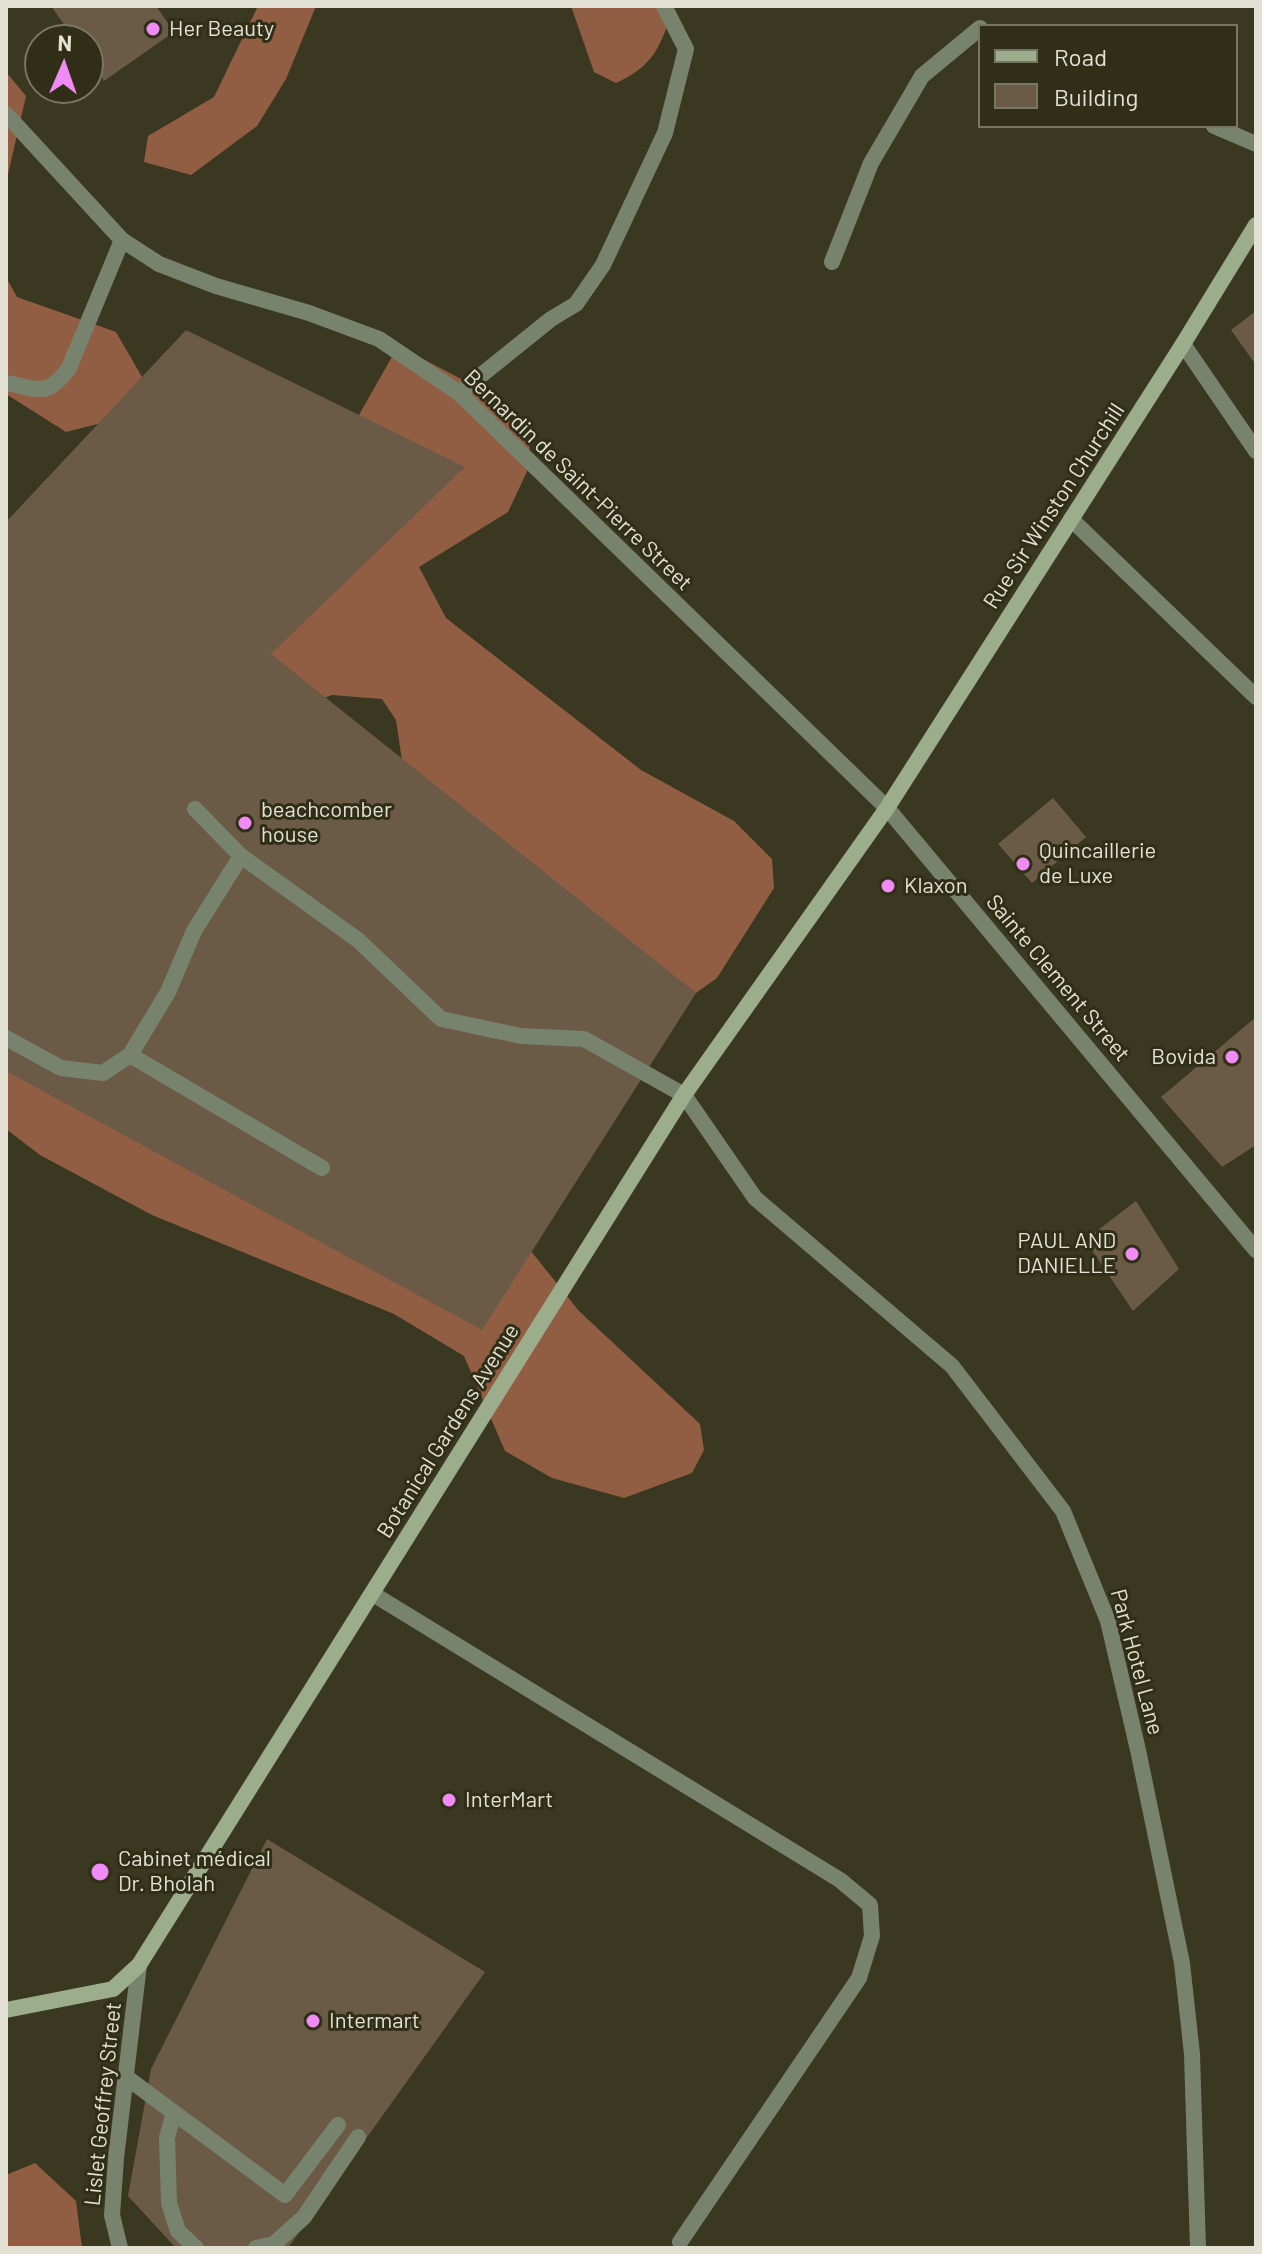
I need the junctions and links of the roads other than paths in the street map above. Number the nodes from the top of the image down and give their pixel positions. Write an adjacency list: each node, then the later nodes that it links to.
1 (664, 6): 11 (street)
2 (978, 30): 8 (street)
3 (6, 114): 7 (street, Bernardin de Saint-Pierre Street)
4 (1219, 128): 5 (street)
5 (1256, 144)
6 (1256, 225): 9 (street, Rue Sir Winston Churchill)
7 (122, 240): 10 (street); 11 (street, Bernardin de Saint-Pierre Street)
8 (832, 262)
9 (1183, 344): 12 (street); 13 (street, Rue Sir Winston Churchill)
10 (6, 383)
11 (459, 393): 15 (street, Bernardin de Saint-Pierre Street)
12 (1256, 451)
13 (1071, 519): 14 (street); 15 (street, Rue Sir Winston Churchill)
14 (1256, 697)
15 (887, 808): 20 (street, Botanical Gardens Avenue); 22 (street, Sainte Clement Street)
16 (195, 809): 17 (street)
17 (241, 856): 19 (street); 20 (street)
18 (6, 1038): 19 (street)
19 (130, 1055): 21 (street)
20 (684, 1095): 23 (street, Botanical Gardens Avenue); 34 (street, Park Hotel Lane)
21 (322, 1168)
22 (1256, 1250)
23 (373, 1594): 24 (street, Botanical Gardens Avenue); 30 (street)
24 (139, 1965): 25 (street, Botanical Gardens Avenue); 26 (street, Lislet Geoffrey Street)
25 (6, 2010)
26 (126, 2077): 27 (street); 31 (street, Lislet Geoffrey Street)
27 (174, 2113): 28 (street); 32 (street)
28 (338, 2125)
29 (358, 2137): 33 (street)
30 (680, 2242)
31 (120, 2248)
32 (196, 2248)
33 (256, 2248)
34 (1198, 2248)

